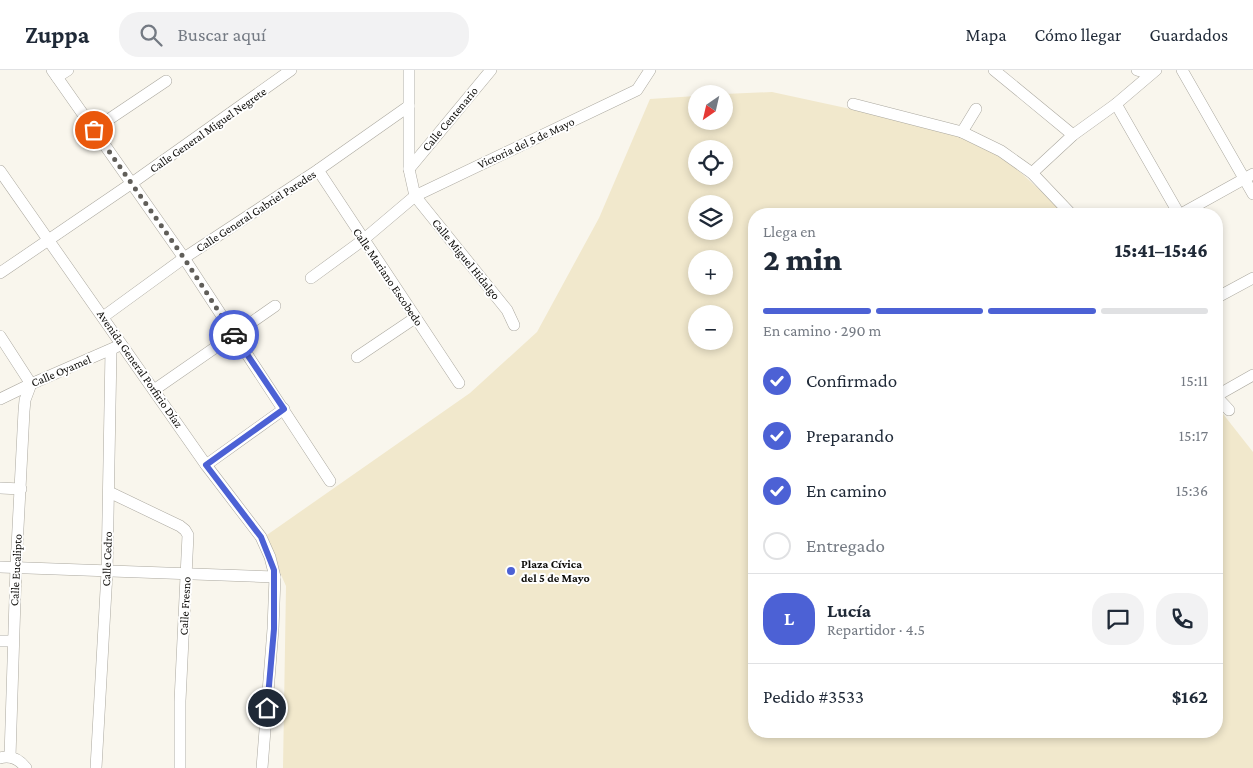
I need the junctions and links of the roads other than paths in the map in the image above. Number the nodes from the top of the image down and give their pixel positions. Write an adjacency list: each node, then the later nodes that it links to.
1 (68, 70): 10 (street)
2 (292, 70): 24 (street, Calle General Miguel Negrete)
3 (409, 70): 14 (street)
4 (491, 70): 19 (street, Calle Centenario)
5 (650, 70): 26 (street, Victoria del 5 de Mayo)
6 (994, 70): 18 (street)
7 (1137, 70): 9 (street)
8 (1182, 70): 23 (street)
9 (1153, 72): 13 (street)
10 (55, 74): 16 (street)
11 (166, 81): 16 (street)
12 (854, 104): 17 (street)
13 (1116, 104): 18 (street); 28 (street)
14 (409, 106): 19 (street); 20 (street, Calle General Gabriel Paredes)
15 (976, 109): 17 (street)
16 (94, 130): 24 (street)
17 (962, 132): 22 (street)
18 (1073, 135): 22 (street)
19 (409, 169): 26 (street)
20 (318, 170): 31 (street, Calle Mariano Escobedo); 32 (street, Calle General Gabriel Paredes)
21 (0, 171): 30 (street, Avenida General Porfirio Díaz)
22 (1032, 173): 27 (street)
23 (1249, 176): 25 (street); 29 (street)
24 (132, 183): 30 (street, Calle General Miguel Negrete); 32 (street)
25 (1253, 194)
26 (415, 196): 31 (street, Victoria del 5 de Mayo); 40 (street, Calle Miguel Hidalgo)
27 (1064, 208)
28 (1177, 208)
29 (1191, 208)
30 (48, 240): 33 (street, Calle General Miguel Negrete); 38 (street, Avenida General Porfirio Díaz)
31 (363, 240): 34 (street, Victoria del 5 de Mayo); 39 (street, Calle Mariano Escobedo)
32 (184, 258): 38 (street, Calle General Gabriel Paredes); 41 (street)
33 (0, 274)
34 (311, 278)
35 (1253, 278): 36 (street)
36 (1223, 294)
37 (275, 306): 41 (street)
38 (104, 317): 43 (street, Avenida General Porfirio Díaz)
39 (415, 318): 44 (street); 47 (street, Calle Mariano Escobedo)
40 (514, 325)
41 (232, 334): 48 (street); 52 (street)
42 (0, 336): 46 (street)
43 (116, 347): 46 (street, Calle Oyamel); 48 (street, Avenida General Porfirio Díaz); 58 (street, Calle Cedro)
44 (357, 357)
45 (1253, 375): 49 (street)
46 (31, 384): 50 (street, Calle Oyamel); 57 (street, Calle Eucalipto)
47 (459, 384)
48 (154, 390): 54 (street, Avenida General Porfirio Díaz)
49 (1223, 392)
50 (0, 399)
51 (1223, 404): 53 (street)
52 (284, 409): 54 (street); 55 (street)
53 (1229, 410)
54 (206, 465): 62 (street, Avenida General Porfirio Díaz)
55 (330, 481)
56 (0, 488): 57 (street)
57 (21, 489): 60 (street, Calle Eucalipto)
58 (109, 492): 61 (street, Calle Cedro); 63 (street, Calle Fresno)
59 (0, 567): 60 (street)
60 (16, 567): 61 (street); 65 (street, Calle Eucalipto)
61 (107, 572): 63 (street); 68 (street, Calle Cedro)
62 (275, 574): 63 (street); 70 (street)
63 (187, 575): 69 (street, Calle Fresno)
64 (0, 641): 65 (street)
65 (13, 641): 66 (street, Calle Eucalipto)
66 (5, 757): 67 (street)
67 (26, 768)
68 (96, 768)
69 (180, 768)
70 (262, 768)

